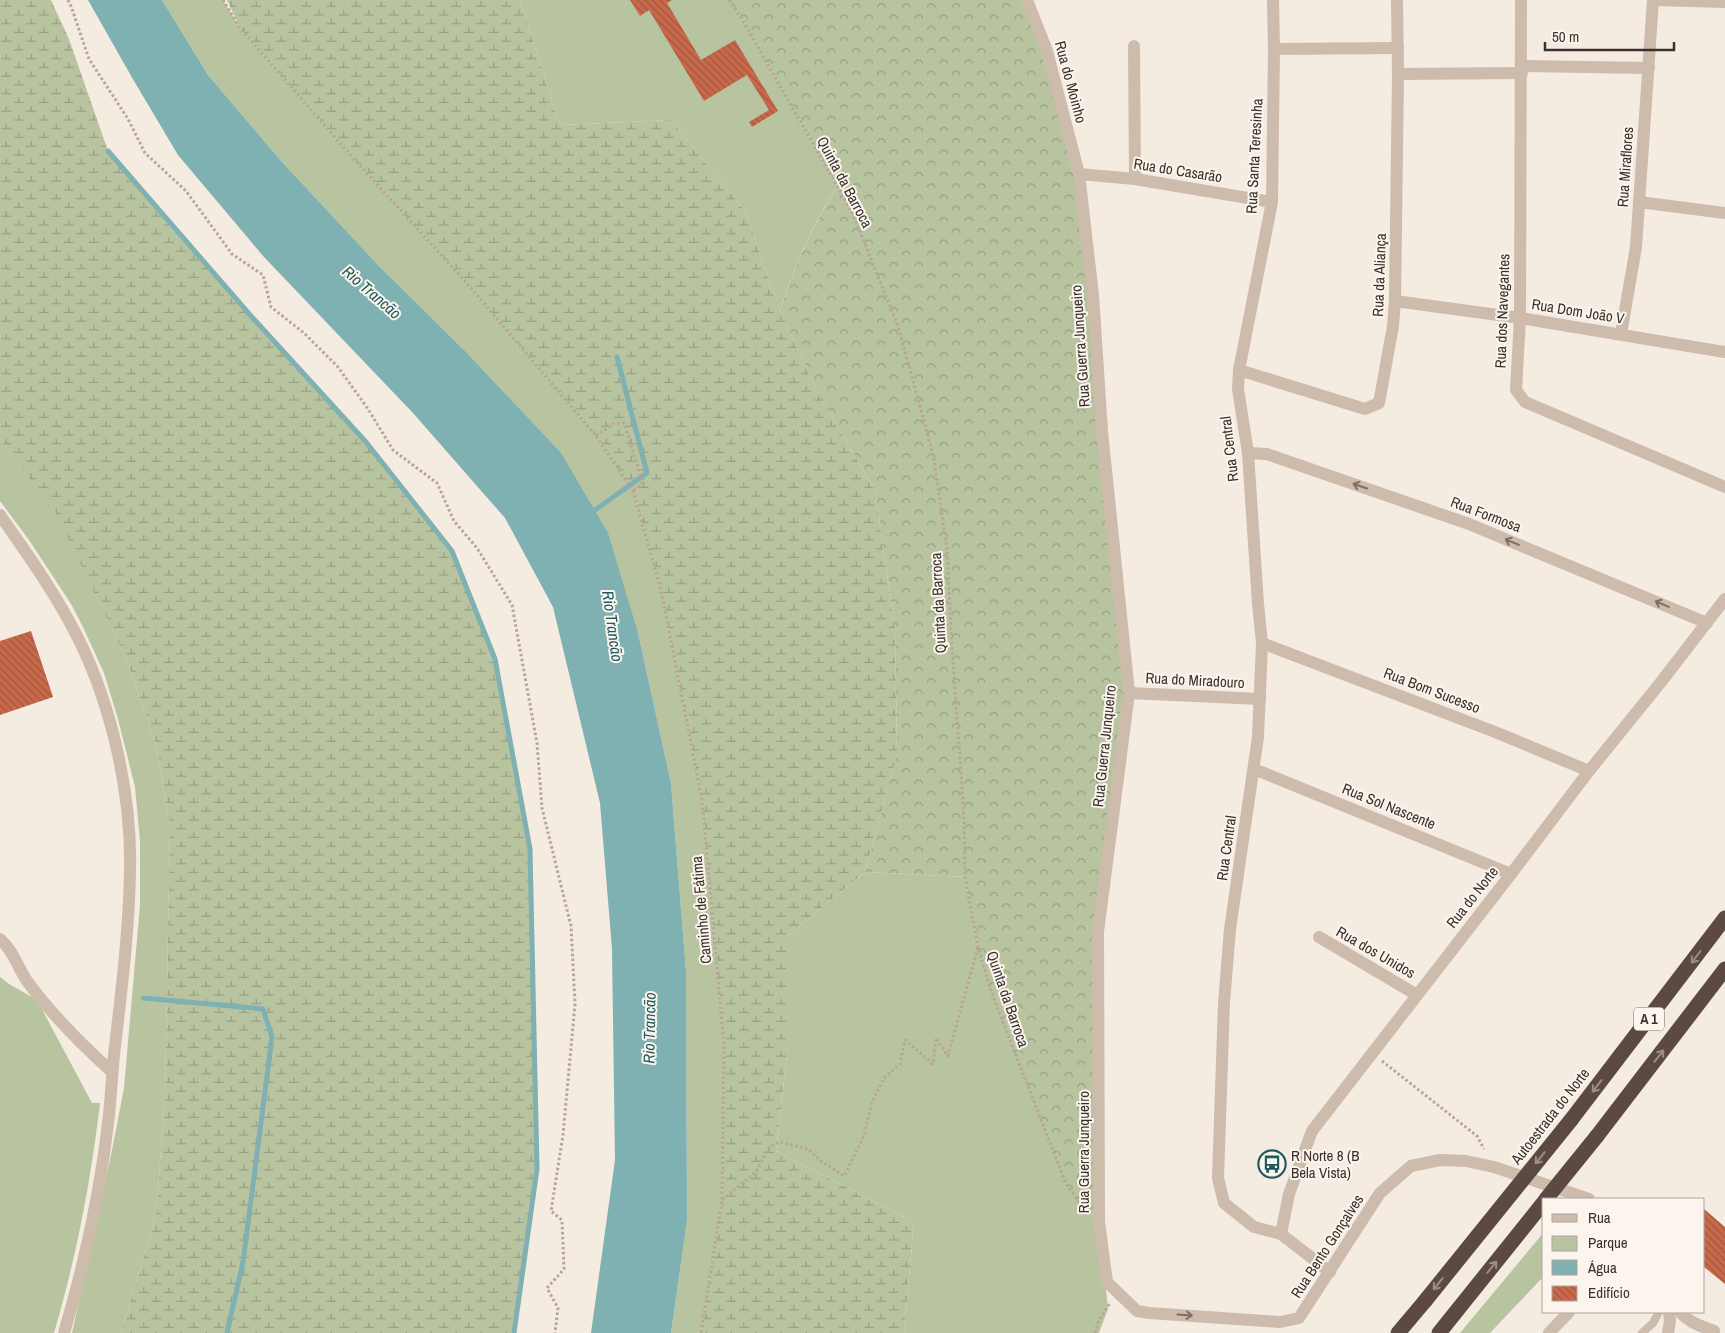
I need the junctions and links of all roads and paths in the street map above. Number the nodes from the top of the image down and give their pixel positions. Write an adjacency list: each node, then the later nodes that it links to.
1 (68, 0): 63 (path)
2 (224, 0): 26 (path, Caminho de Fátima)
3 (729, 0): 42 (path, Quinta da Barroca)
4 (1027, 0): 16 (street, Rua do Moinho)
5 (1273, 0): 12 (street, Rua Santa Teresinha)
6 (1397, 0): 11 (street, Rua da Aliança)
7 (1521, 0): 14 (street, Rua dos Navegantes)
8 (1653, 0): 9 (street); 13 (street, Rua Miraflores)
9 (1725, 2)
10 (1134, 46): 17 (street)
11 (1398, 48): 12 (street); 15 (street, Rua da Aliança)
12 (1274, 49): 18 (street, Rua Santa Teresinha)
13 (1649, 68): 14 (street); 19 (street, Rua Miraflores)
14 (1522, 69): 15 (street); 22 (street, Rua dos Navegantes)
15 (1398, 74): 21 (street, Rua da Aliança)
16 (1079, 174): 17 (street, Rua do Casarão); 34 (street, Rua Guerra Junqueiro)
17 (1134, 179): 18 (street, Rua do Casarão)
18 (1272, 202): 25 (street, Rua Santa Teresinha)
19 (1639, 202): 20 (street); 23 (street, Rua Miraflores)
20 (1725, 213)
21 (1395, 301): 22 (street, Rua Dom João V); 25 (street, Rua da Aliança)
22 (1520, 318): 23 (street, Rua Dom João V); 28 (street, Rua dos Navegantes)
23 (1621, 334): 24 (street, Rua Dom João V)
24 (1725, 352)
25 (1239, 370): 27 (street, Rua Central)
26 (596, 436): 29 (path, Caminho de Fátima); 29 (path)
27 (1248, 453): 32 (street, Rua Formosa, one-way to 27); 33 (street, Rua Central)
28 (1725, 487)
29 (633, 491): 50 (path, Caminho de Fátima)
30 (0, 515): 46 (street)
31 (1725, 599): 32 (street, Rua do Norte)
32 (1707, 623): 37 (street, Rua do Norte)
33 (1262, 643): 35 (street, Rua Central); 37 (street, Rua Bom Sucesso)
34 (1129, 694): 35 (street, Rua do Miradouro); 52 (street, Rua Guerra Junqueiro)
35 (1260, 699): 36 (street, Rua Central)
36 (1254, 768): 38 (street, Rua Sol Nascente); 53 (street, Rua Central)
37 (1589, 771): 38 (street, Rua do Norte)
38 (1511, 874): 44 (street, Rua do Norte)
39 (1725, 918): 66 (highway, Autoestrada do Norte / A 1, one-way to 66, bridge)
40 (1319, 937): 44 (street, Rua dos Unidos)
41 (0, 939): 46 (street)
42 (978, 947): 50 (path); 52 (path, Quinta da Barroca)
43 (1725, 969): 48 (highway, A 1, one-way to 43, bridge)
44 (1417, 995): 45 (street, Rua do Norte)
45 (1372, 1052): 47 (path); 53 (street, Rua do Norte)
46 (112, 1072): 62 (street)
47 (1477, 1136)
48 (1547, 1198)
49 (1586, 1198): 54 (street, Rua Bento Gonçalves)
50 (722, 1200): 64 (path, Caminho de Fátima)
51 (1542, 1204): 67 (highway, one-way to 51)
52 (1100, 1222): 55 (street, Rua Guerra Junqueiro)
53 (1281, 1234): 54 (street, Rua Central)
54 (1330, 1272): 56 (street, Rua Bento Gonçalves, one-way to 54)
55 (1117, 1292): 56 (street, Rua Guerra Junqueiro); 65 (path)
56 (1136, 1310)
57 (1568, 1313): 68 (street)
58 (1658, 1313): 69 (lane)
59 (1669, 1313): 70 (street)
60 (1681, 1313): 61 (street)
61 (1716, 1329)
62 (64, 1333)
63 (555, 1333)
64 (701, 1333)
65 (1095, 1333)
66 (1398, 1333)
67 (1439, 1333)
68 (1549, 1333)
69 (1642, 1333)
70 (1668, 1333)

